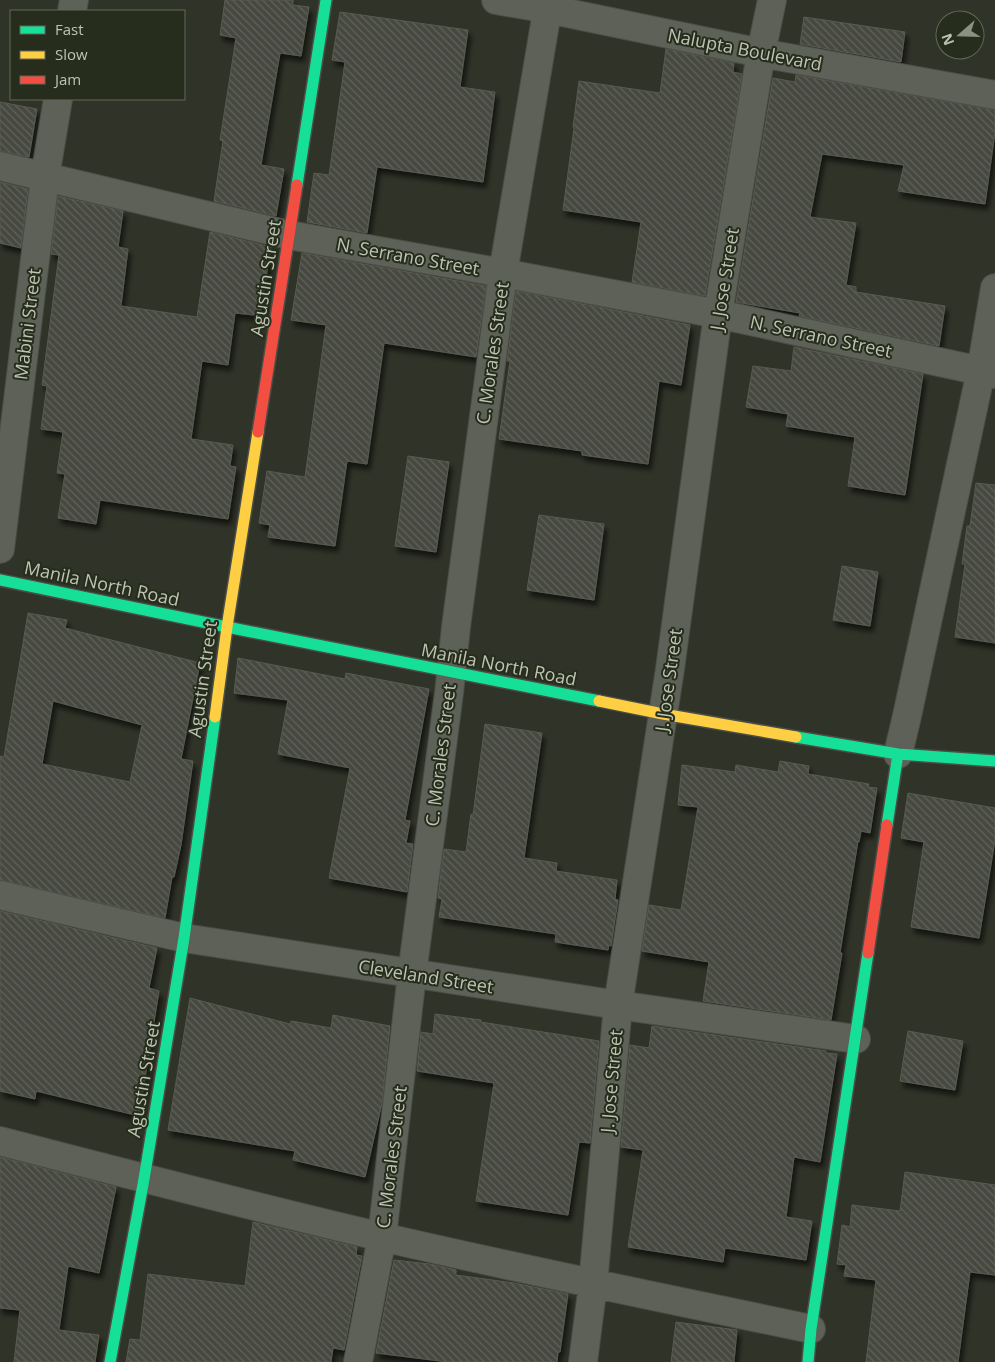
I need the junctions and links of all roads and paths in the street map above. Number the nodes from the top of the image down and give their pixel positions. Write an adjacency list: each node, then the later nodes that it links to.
1 (326, 0): 10 (main road, Agustin Street)
2 (496, 0): 4 (street, Nalupta Boulevard)
3 (772, 0): 5 (street, J. Jose Street)
4 (549, 4): 5 (street, Nalupta Boulevard); 11 (street, C. Morales Street)
5 (761, 53): 6 (street, Nalupta Boulevard); 13 (street, J. Jose Street)
6 (995, 95)
7 (58, 100): 9 (street, Mabini Street)
8 (0, 166): 9 (street, N. Serrano Street)
9 (45, 177): 10 (street, N. Serrano Street); 15 (street, Mabini Street)
10 (289, 235): 11 (street, N. Serrano Street); 17 (main road, Agustin Street)
11 (503, 273): 13 (street, N. Serrano Street); 18 (street, C. Morales Street)
12 (995, 288): 14 (street)
13 (718, 314): 14 (street, N. Serrano Street); 19 (street, J. Jose Street)
14 (988, 372): 20 (street)
15 (0, 549)
16 (0, 580): 17 (main road, Manila North Road)
17 (226, 627): 18 (main road, Manila North Road); 23 (main road, Agustin Street)
18 (450, 672): 19 (main road, Manila North Road); 24 (street, C. Morales Street)
19 (663, 714): 20 (main road, Manila North Road); 25 (street, J. Jose Street)
20 (898, 754): 21 (main road, Manila North Road); 26 (main road)
21 (995, 761)
22 (0, 895): 23 (street, Cleveland Street)
23 (184, 938): 24 (street, Cleveland Street); 28 (main road, Agustin Street)
24 (412, 974): 25 (street, Cleveland Street); 29 (street, C. Morales Street)
25 (618, 1005): 26 (street, Cleveland Street); 30 (street, J. Jose Street)
26 (856, 1039): 31 (main road)
27 (0, 1141): 28 (street)
28 (144, 1179): 29 (street); 32 (main road, Agustin Street)
29 (382, 1237): 30 (street); 33 (street, C. Morales Street)
30 (592, 1284): 31 (street); 34 (street, J. Jose Street)
31 (812, 1329): 35 (main road)
32 (110, 1362)
33 (358, 1362)
34 (583, 1362)
35 (808, 1362)

